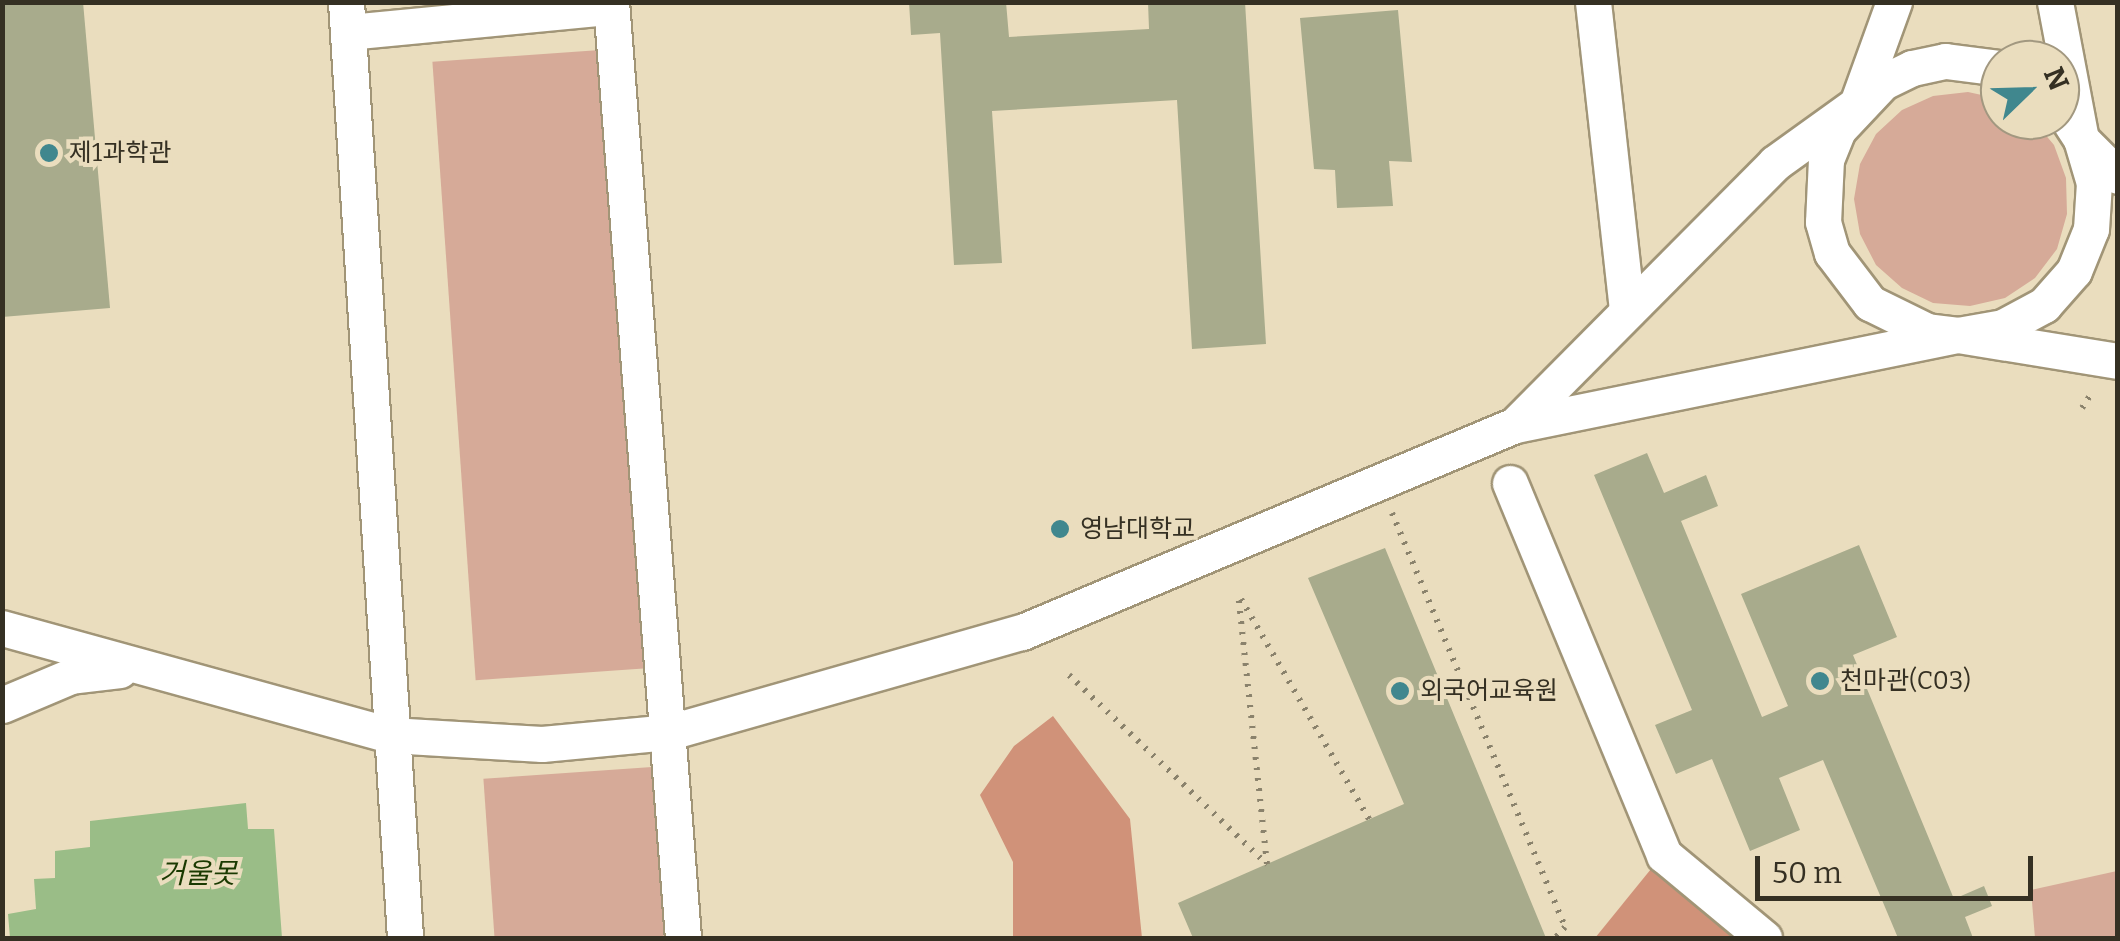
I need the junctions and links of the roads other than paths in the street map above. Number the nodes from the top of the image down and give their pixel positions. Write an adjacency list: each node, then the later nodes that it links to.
1 (1593, 2): 10 (street)
2 (1894, 2): 7 (street)
3 (2056, 2): 8 (street)
4 (611, 4): 5 (street); 18 (street)
5 (348, 17): 19 (street)
6 (1980, 66): 7 (street)
7 (1857, 104): 10 (street); 11 (street)
8 (2081, 139): 9 (street); 11 (street)
9 (2118, 176)
10 (1627, 308): 13 (street)
11 (1958, 335): 12 (street); 13 (street)
12 (2118, 361)
13 (1514, 425): 18 (street)
14 (1510, 482): 22 (street)
15 (2, 628): 16 (street)
16 (133, 668): 17 (street); 19 (street)
17 (2, 705)
18 (670, 732): 19 (street); 21 (street)
19 (390, 735): 20 (street)
20 (405, 938)
21 (683, 938)
22 (1764, 938)

